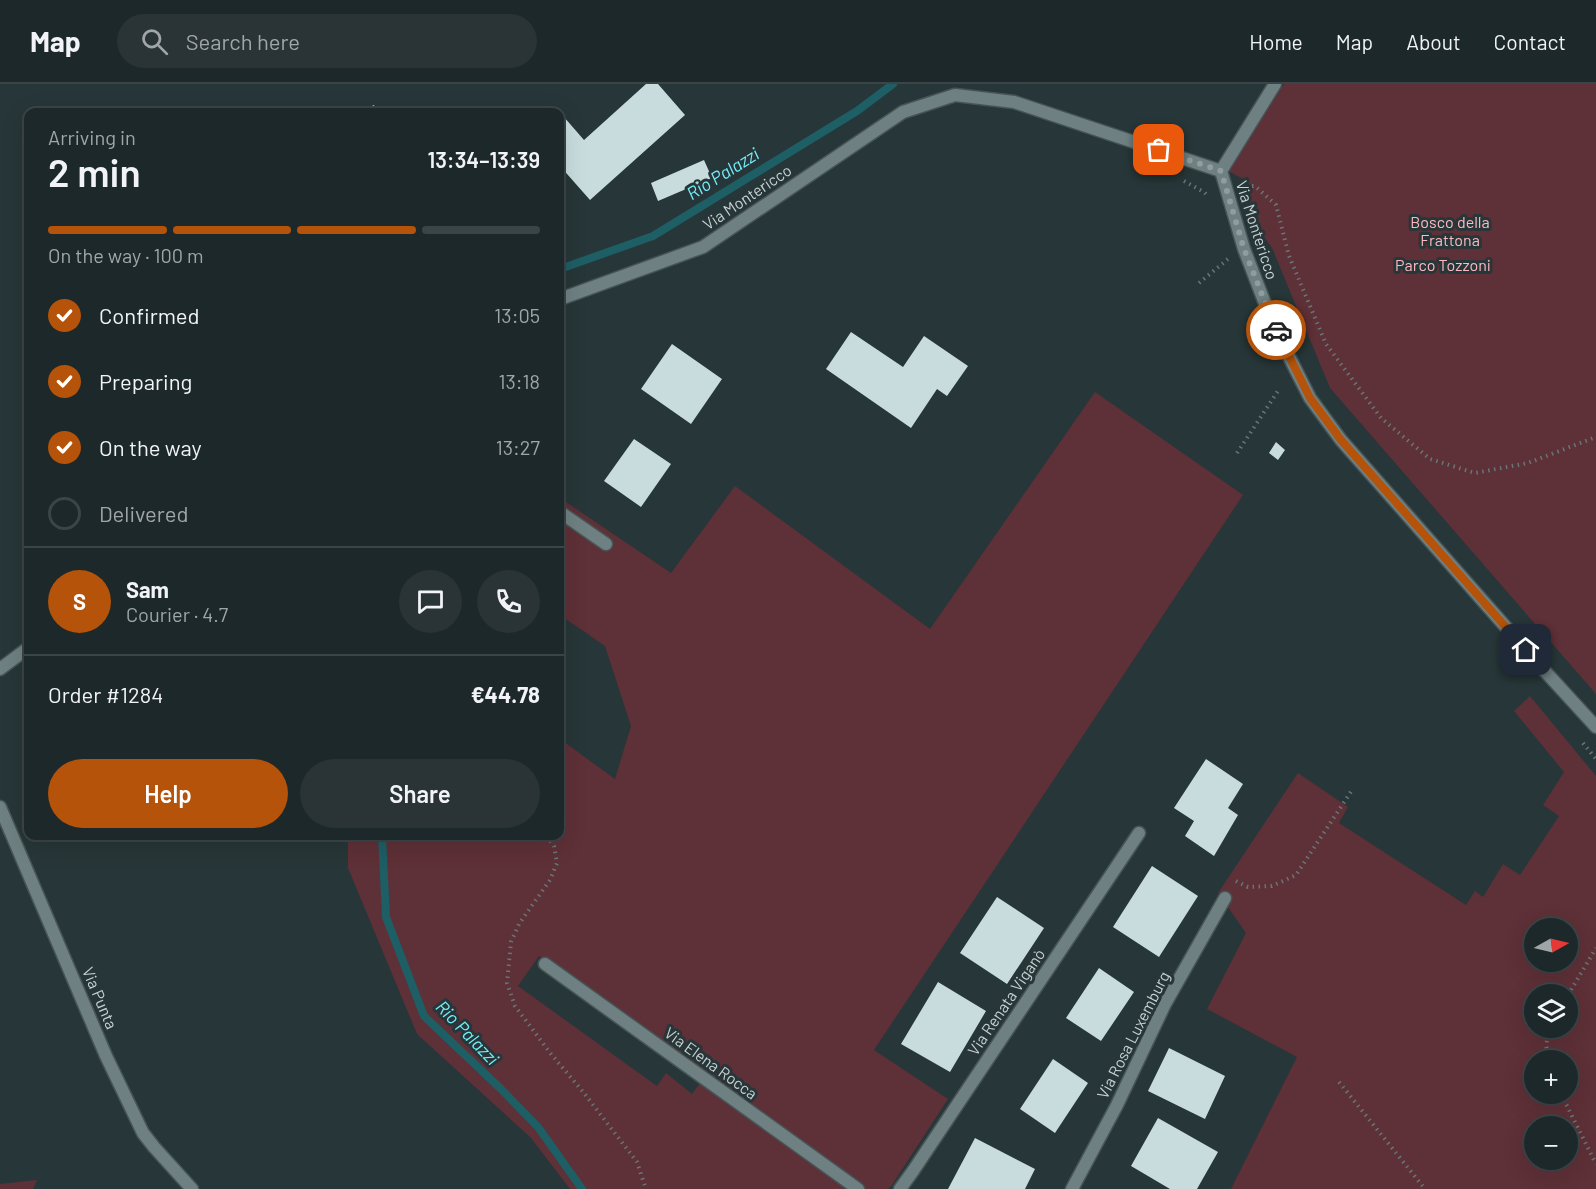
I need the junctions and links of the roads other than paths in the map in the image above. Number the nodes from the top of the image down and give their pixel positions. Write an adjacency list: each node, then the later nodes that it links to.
1 (1275, 84): 2 (street)
2 (1221, 171): 3 (street, Via Montericco); 8 (street, Via Montericco)
3 (564, 298)
4 (564, 515): 5 (street)
5 (606, 544)
6 (24, 651): 7 (street)
7 (0, 669)
8 (1596, 727)
9 (0, 807): 13 (street, Via Punta)
10 (1139, 833): 15 (street, Via Renata Viganò)
11 (1225, 898): 16 (street, Via Rosa Luxemburg)
12 (545, 964): 14 (street, Via Elena Rocca)
13 (192, 1189)
14 (858, 1189)
15 (900, 1189)
16 (1072, 1189)

